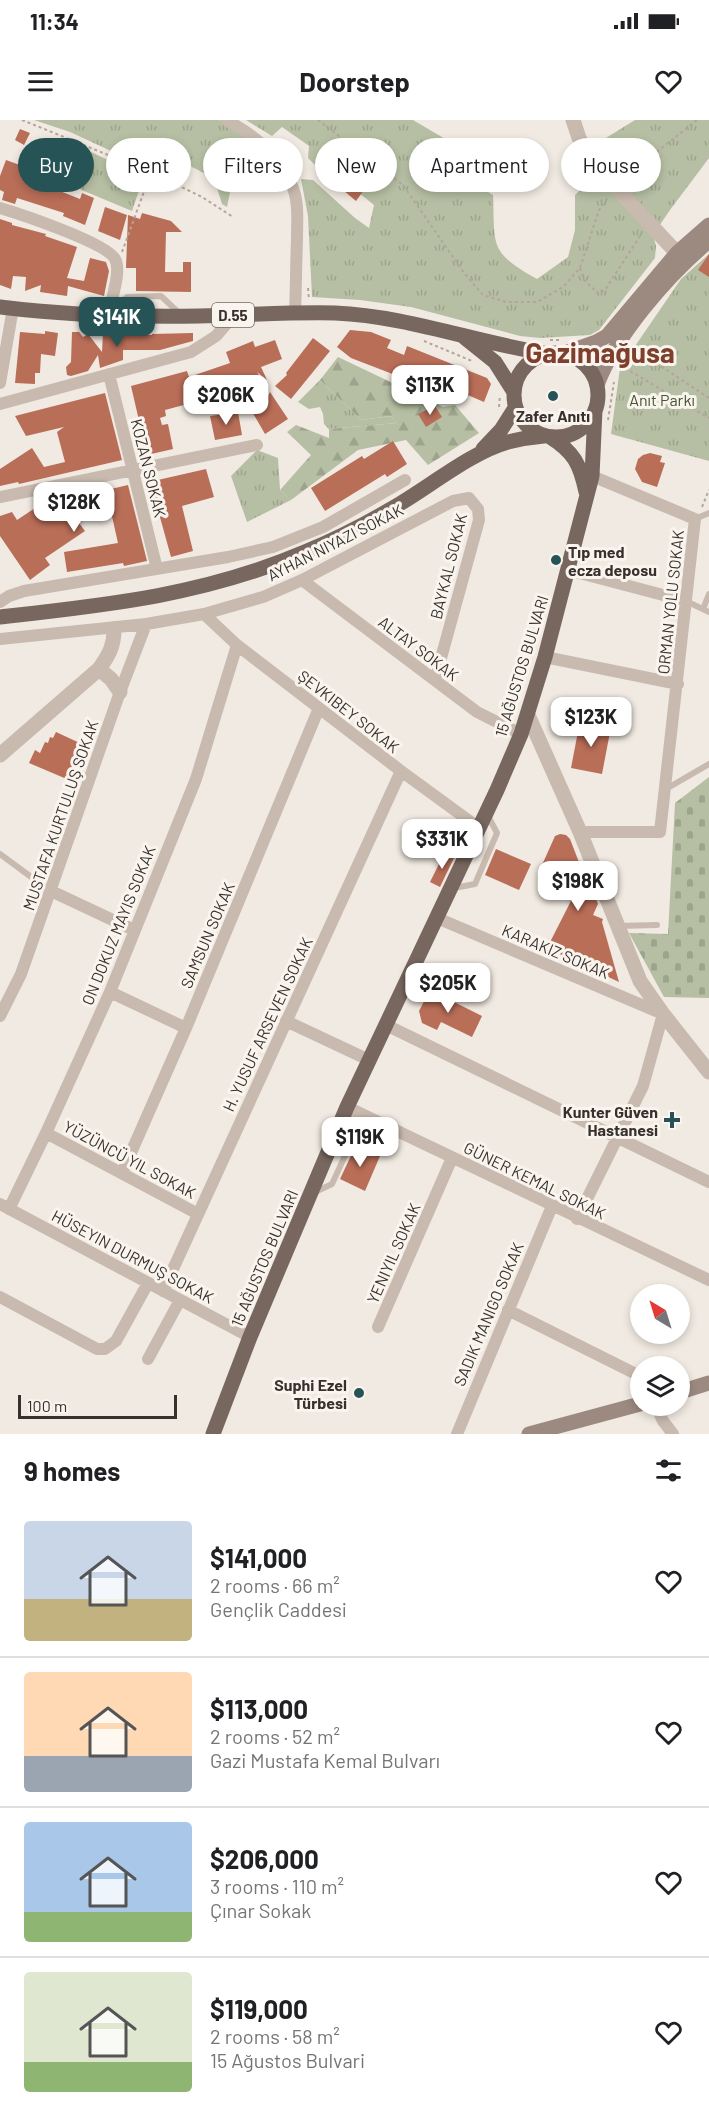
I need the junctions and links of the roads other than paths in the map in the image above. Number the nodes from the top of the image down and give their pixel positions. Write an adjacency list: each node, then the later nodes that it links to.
1 (226, 120): 9 (street)
2 (574, 126): 6 (street, bridge)
3 (0, 208): 8 (street)
4 (709, 225): 6 (main road)
5 (709, 241): 15 (main road)
6 (677, 253): 12 (main road)
7 (6, 307): 8 (main road, D.55); 14 (street)
8 (108, 314): 10 (main road, D.55)
9 (296, 314): 10 (main road, D.55); 11 (main road, D.55)
10 (234, 315): 13 (street)
11 (463, 336): 12 (main road, D.55); 16 (main road, D.55)
12 (555, 347): 15 (main road, D.55); 16 (main road)
13 (109, 374): 17 (street); 23 (street, KOZAN SOKAK)
14 (0, 383)
15 (597, 385): 19 (main road)
16 (507, 390): 18 (main road, D.55)
17 (0, 404)
18 (515, 408): 20 (main road); 22 (main road)
19 (595, 410): 20 (main road); 24 (main road, 15 AĞUSTOS BULVARI)
20 (547, 437): 22 (main road); 26 (main road, 15 AĞUSTOS BULVARI)
21 (257, 445): 23 (street)
22 (477, 455): 39 (main road)
23 (133, 470): 27 (street); 31 (street, KOZAN SOKAK)
24 (592, 476): 26 (main road, 15 AĞUSTOS BULVARI); 30 (street)
25 (405, 480): 31 (street)
26 (586, 495): 32 (main road, 15 AĞUSTOS BULVARI)
27 (0, 497)
28 (469, 498): 33 (street, AYHAN NIYAZI SOKAK); 46 (street, BAYKAL SOKAK)
29 (709, 513): 30 (lane)
30 (697, 518): 35 (street, ORMAN YOLU SOKAK)
31 (157, 569): 36 (street)
32 (568, 570): 35 (street); 44 (main road, 15 AĞUSTOS BULVARI)
33 (302, 580): 38 (street, AYHAN NIYAZI SOKAK); 46 (street, ALTAY SOKAK)
34 (709, 594): 37 (lane)
35 (686, 601): 37 (lane); 47 (street, ORMAN YOLU SOKAK)
36 (0, 602)
37 (706, 610)
38 (204, 614): 40 (street, AYHAN NIYAZI SOKAK); 43 (street, ŞEVKIBEY SOKAK)
39 (0, 617)
40 (146, 624): 41 (street, AYHAN NIYAZI SOKAK); 48 (street, MUSTAFA KURTULUŞ SOKAK)
41 (114, 629): 42 (street, AYHAN NIYAZI SOKAK); 45 (street)
42 (0, 639)
43 (237, 645): 49 (street, ŞEVKIBEY SOKAK); 65 (street)
44 (545, 657): 47 (street); 50 (main road, 15 AĞUSTOS BULVARI)
45 (99, 669): 48 (street); 52 (street)
46 (435, 680): 51 (street, ALTAY SOKAK)
47 (678, 684): 55 (street, ORMAN YOLU SOKAK)
48 (120, 692): 61 (street, MUSTAFA KURTULUŞ SOKAK)
49 (319, 708): 54 (street, ŞEVKIBEY SOKAK); 71 (street, SAMSUN SOKAK)
50 (528, 715): 51 (main road, 15 AĞUSTOS BULVARI); 58 (street)
51 (521, 734): 56 (main road, 15 AĞUSTOS BULVARI)
52 (0, 755)
53 (709, 764): 55 (lane)
54 (400, 771): 57 (street, ŞEVKIBEY SOKAK); 69 (street, H. YUSUF ARSEVEN SOKAK)
55 (665, 789): 58 (street, ORMAN YOLU SOKAK)
56 (486, 813): 57 (main road, 15 AĞUSTOS BULVARI); 60 (lane)
57 (479, 828): 60 (main road, 15 AĞUSTOS BULVARI)
58 (580, 832): 63 (street)
59 (0, 854): 61 (lane)
60 (451, 888): 62 (main road, 15 AĞUSTOS BULVARI)
61 (51, 891): 65 (street); 68 (street, MUSTAFA KURTULUŞ SOKAK)
62 (437, 918): 67 (street); 70 (main road, 15 AĞUSTOS BULVARI)
63 (617, 926): 64 (lane); 67 (street)
64 (657, 926)
65 (134, 930): 66 (street)
66 (110, 992): 71 (street); 75 (street)
67 (663, 1014): 73 (street); 76 (street)
68 (0, 1016)
69 (286, 1021): 72 (street); 82 (street, H. YUSUF ARSEVEN SOKAK)
70 (386, 1025): 72 (main road, 15 AĞUSTOS BULVARI); 76 (street)
71 (186, 1028): 78 (street, SAMSUN SOKAK)
72 (369, 1060): 74 (main road, 15 AĞUSTOS BULVARI)
73 (709, 1072)
74 (347, 1107): 77 (street, GÜNER KEMAL SOKAK); 91 (main road, 15 AĞUSTOS BULVARI)
75 (46, 1133): 78 (street); 81 (street)
76 (618, 1139): 79 (street); 83 (street)
77 (452, 1158): 80 (street, GÜNER KEMAL SOKAK); 90 (street)
78 (122, 1173): 82 (street)
79 (709, 1182)
80 (552, 1206): 83 (street, GÜNER KEMAL SOKAK); 89 (street)
81 (4, 1207): 85 (street, HÜSEYIN DURMUŞ SOKAK)
82 (198, 1214): 86 (street, H. YUSUF ARSEVEN SOKAK)
83 (577, 1219): 84 (street, GÜNER KEMAL SOKAK)
84 (709, 1280)
85 (148, 1283): 86 (street, HÜSEYIN DURMUŞ SOKAK); 87 (street)
86 (163, 1291): 88 (street, HÜSEYIN DURMUŞ SOKAK)
87 (0, 1297)
88 (180, 1300): 91 (street, HÜSEYIN DURMUŞ SOKAK); 92 (street)
89 (508, 1310): 93 (street); 99 (street)
90 (378, 1327)
91 (250, 1337): 98 (main road, 15 AĞUSTOS BULVARI)
92 (148, 1359)
93 (630, 1371)
94 (709, 1383): 95 (main road)
95 (690, 1389)
96 (630, 1407): 100 (main road)
97 (661, 1416): 101 (street)
98 (213, 1434)
99 (457, 1434)
100 (529, 1434)
101 (673, 1434)

